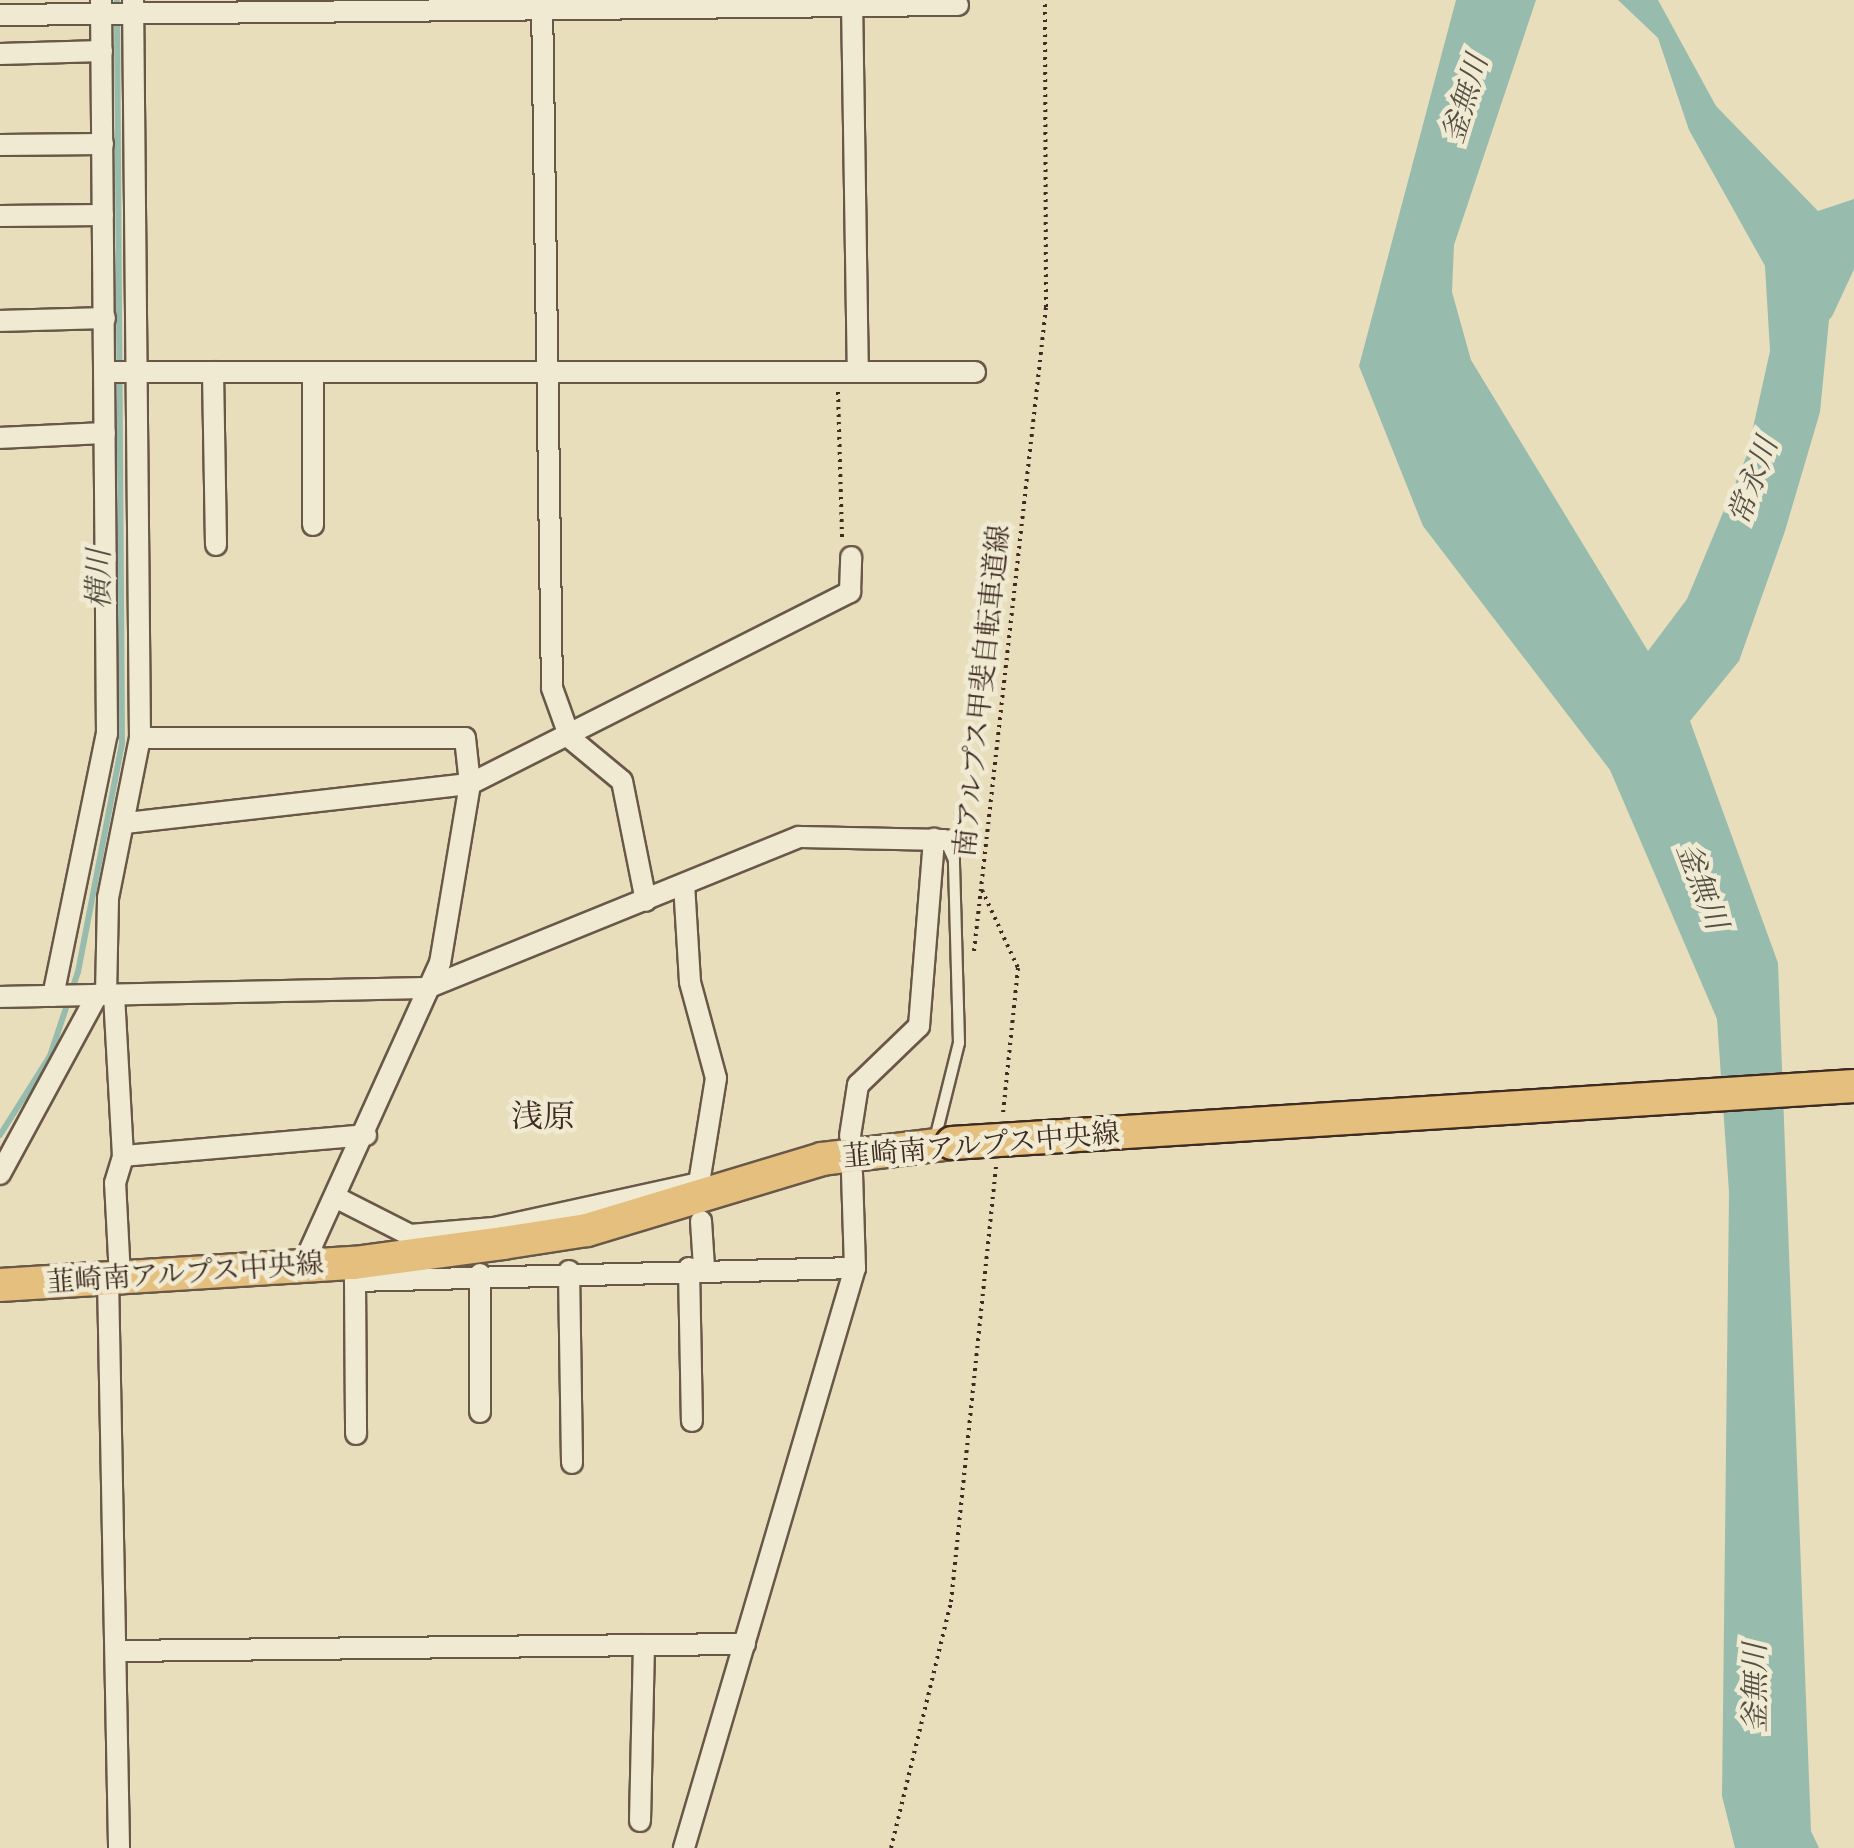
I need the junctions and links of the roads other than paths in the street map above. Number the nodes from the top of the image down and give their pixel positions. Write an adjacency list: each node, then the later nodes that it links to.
1 (542, 3): 2 (street); 4 (street); 19 (street)
2 (852, 3): 5 (street); 20 (street)
3 (101, 6): 4 (street); 6 (street); 7 (street)
4 (132, 6): 16 (street)
5 (958, 6)
6 (0, 15)
7 (102, 52): 8 (street); 9 (street)
8 (0, 54)
9 (103, 144): 10 (street); 11 (street)
10 (0, 145)
11 (104, 215): 12 (street); 13 (street)
12 (0, 216)
13 (105, 318): 14 (street); 15 (street)
14 (0, 321)
15 (105, 372): 16 (street); 22 (street)
16 (136, 372): 17 (street); 27 (street)
17 (213, 372): 18 (street); 25 (street)
18 (312, 372): 19 (street); 24 (street)
19 (545, 372): 20 (street); 28 (street)
20 (847, 372): 21 (street)
21 (975, 372)
22 (105, 433): 23 (street); 36 (street)
23 (0, 438)
24 (313, 525)
25 (216, 545)
26 (851, 557): 28 (street)
27 (140, 738): 29 (street); 30 (street)
28 (570, 738): 29 (street); 33 (street)
29 (470, 784): 30 (street); 34 (street)
30 (126, 823): 35 (street)
31 (940, 840): 32 (street); 40 (street); 41 (lane)
32 (684, 886): 33 (street); 45 (street)
33 (646, 901): 34 (street)
34 (427, 988): 35 (street); 39 (street)
35 (101, 995): 36 (street); 42 (street); 44 (street)
36 (57, 996): 37 (street)
37 (0, 997)
38 (1854, 1086): 41 (main road, 韮崎南アルプス中央線, bridge)
39 (366, 1135): 42 (street); 45 (street)
40 (850, 1136)
41 (943, 1144): 51 (main road, 韮崎南アルプス中央線)
42 (123, 1156): 53 (street)
43 (852, 1173): 49 (street)
44 (0, 1174)
45 (336, 1198): 47 (street)
46 (701, 1221): 48 (street)
47 (304, 1263): 51 (main road, 韮崎南アルプス中央線); 53 (main road, 韮崎南アルプス中央線)
48 (697, 1268): 49 (street); 50 (street); 56 (street)
49 (855, 1268): 59 (street)
50 (569, 1271): 52 (street); 58 (street)
51 (354, 1272): 52 (street); 57 (street)
52 (480, 1274): 55 (street)
53 (114, 1278): 54 (main road, 韮崎南アルプス中央線); 61 (street)
54 (0, 1285)
55 (480, 1412)
56 (692, 1420)
57 (356, 1434)
58 (572, 1463)
59 (745, 1644): 60 (street); 64 (street)
60 (644, 1645): 61 (street); 62 (street)
61 (117, 1651): 63 (street)
62 (640, 1821)
63 (118, 1848)
64 (684, 1848)

